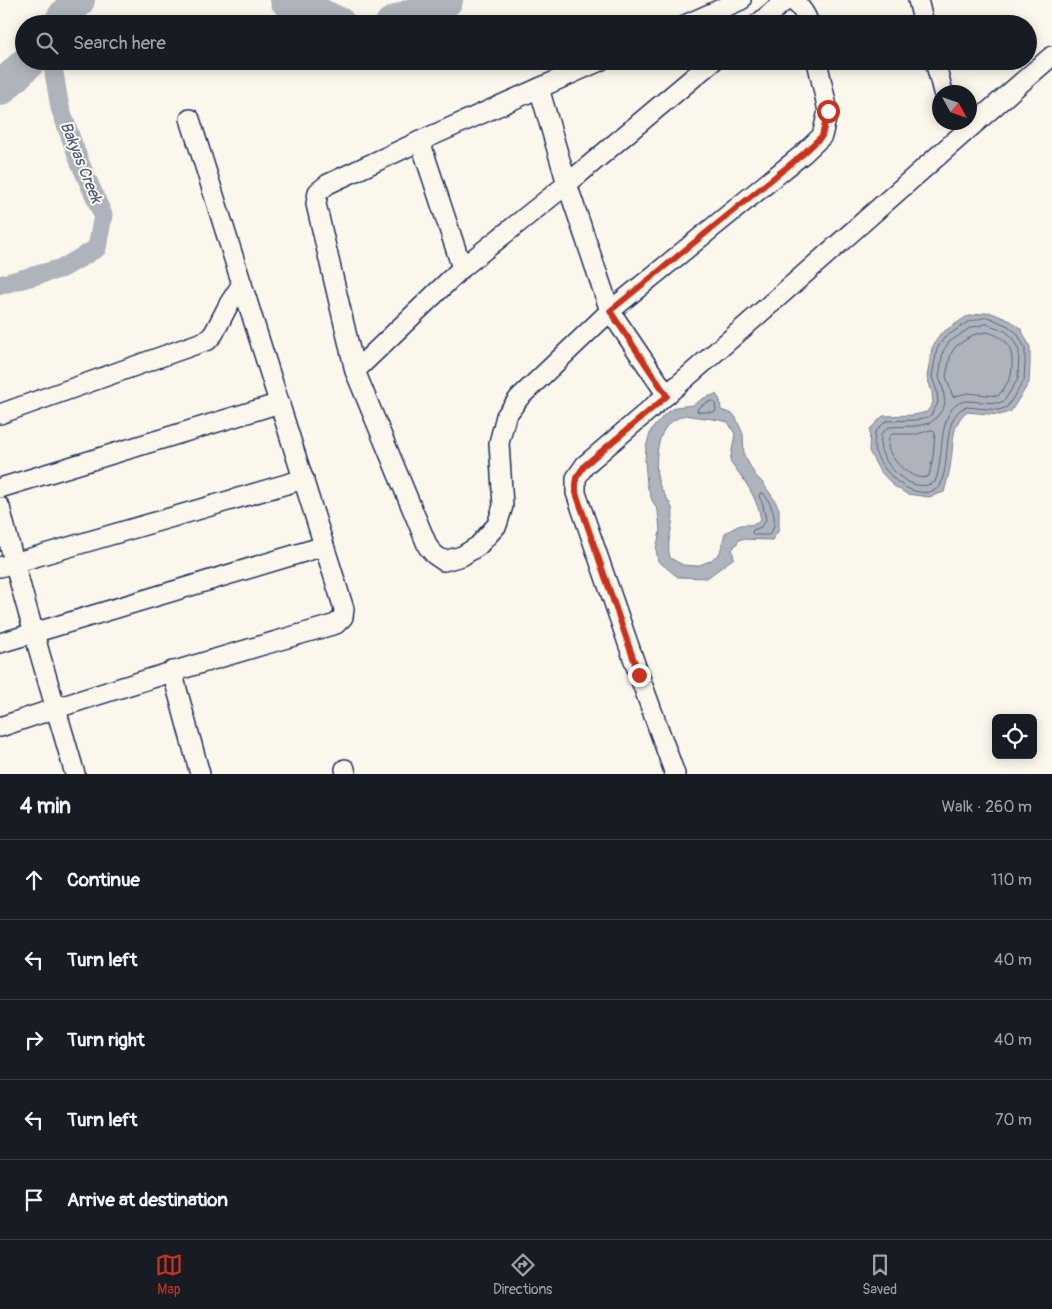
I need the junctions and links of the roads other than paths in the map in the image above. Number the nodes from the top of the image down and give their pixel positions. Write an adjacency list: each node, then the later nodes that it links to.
1 (742, 0): 5 (street)
2 (786, 0): 6 (street)
3 (792, 0): 7 (street)
4 (918, 0): 8 (street)
5 (708, 15)
6 (768, 15)
7 (805, 15)
8 (922, 15)
9 (1052, 56): 10 (street)
10 (1037, 67)
11 (580, 70): 17 (street)
12 (702, 70): 21 (street)
13 (819, 70): 24 (street)
14 (937, 70): 16 (street)
15 (1034, 70): 19 (street)
16 (941, 85)
17 (539, 88): 20 (street); 21 (street)
18 (190, 120): 23 (street)
19 (954, 131): 26 (street)
20 (420, 141): 22 (street); 25 (street)
21 (567, 184): 22 (street); 24 (street)
22 (462, 268): 25 (street)
23 (242, 284): 27 (street); 28 (street)
24 (610, 311): 25 (street); 26 (street)
25 (354, 371)
26 (667, 396): 41 (street)
27 (280, 403): 29 (street); 30 (street)
28 (0, 414)
29 (304, 479): 32 (street); 33 (street)
30 (0, 488)
31 (0, 507): 33 (street)
32 (324, 546): 34 (street); 36 (street)
33 (7, 565): 34 (street)
34 (33, 634): 35 (street); 37 (street)
35 (0, 643)
36 (172, 671): 37 (street); 40 (street)
37 (56, 708): 38 (street); 39 (street)
38 (0, 727)
39 (75, 774)
40 (200, 774)
41 (675, 774)

